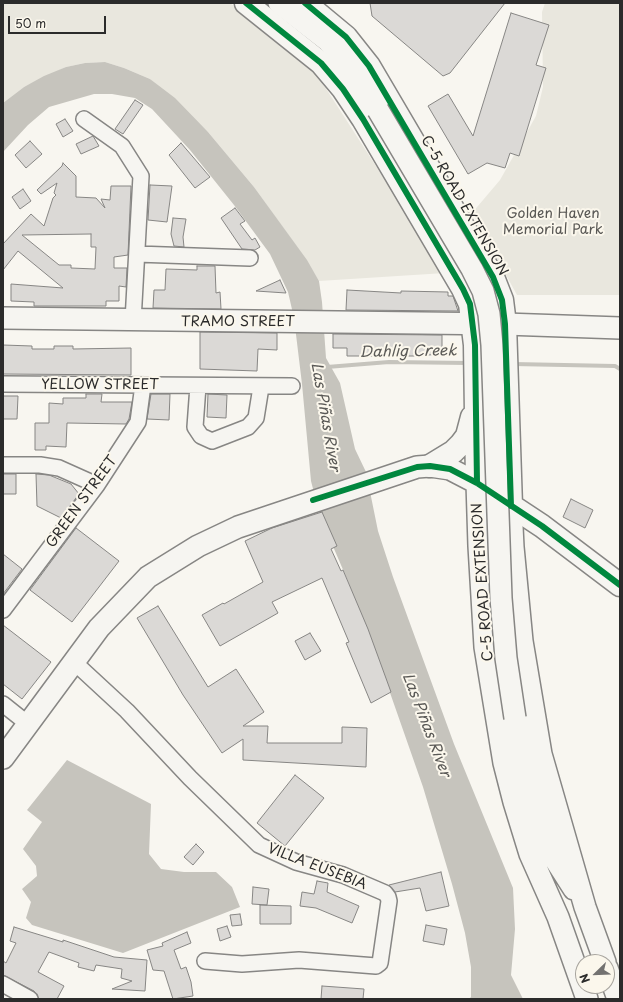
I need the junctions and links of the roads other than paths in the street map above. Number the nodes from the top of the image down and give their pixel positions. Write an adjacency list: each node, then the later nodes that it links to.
1 (246, 3): 10 (main road, C-5 ROAD EXTENSION)
2 (279, 3): 29 (main road, C-5 ROAD EXTENSION, bridge)
3 (305, 3): 11 (main road, C-5 ROAD EXTENSION)
4 (84, 119): 5 (street)
5 (137, 254): 6 (street); 8 (street)
6 (250, 258)
7 (3, 318): 8 (main road, TRAMO STREET)
8 (133, 321): 10 (main road, TRAMO STREET)
9 (620, 328): 11 (main road, TRAMO STREET)
10 (474, 335): 11 (main road, TRAMO STREET); 16 (main road, C-5 ROAD EXTENSION)
11 (506, 335): 22 (main road, C-5 ROAD EXTENSION)
12 (3, 384): 13 (street, YELLOW STREET)
13 (143, 385): 14 (street, YELLOW STREET); 21 (street, GREEN STREET)
14 (198, 386): 17 (street, YELLOW STREET); 17 (street)
15 (292, 386): 17 (street, YELLOW STREET)
16 (476, 386): 19 (main road); 20 (main road, C-5 ROAD EXTENSION)
17 (261, 387)
18 (3, 465): 21 (street)
19 (430, 466): 20 (main road); 25 (main road)
20 (477, 483): 22 (main road); 31 (main road, C-5 ROAD EXTENSION)
21 (96, 486): 24 (street, GREEN STREET)
22 (511, 506): 23 (main road); 30 (main road, C-5 ROAD EXTENSION)
23 (620, 584)
24 (3, 610)
25 (74, 662): 27 (main road); 33 (street, VILLA EUSEBIA)
26 (3, 704): 27 (street)
27 (28, 724): 28 (main road)
28 (3, 758)
29 (551, 854): 30 (main road, C-5 ROAD EXTENSION); 31 (main road, C-5 ROAD EXTENSION)
30 (585, 907): 32 (main road, C-5 ROAD EXTENSION)
31 (558, 917): 36 (main road, C-5 ROAD EXTENSION)
32 (602, 954)
33 (205, 961)
34 (3, 984): 35 (street)
35 (30, 999)
36 (587, 999)

